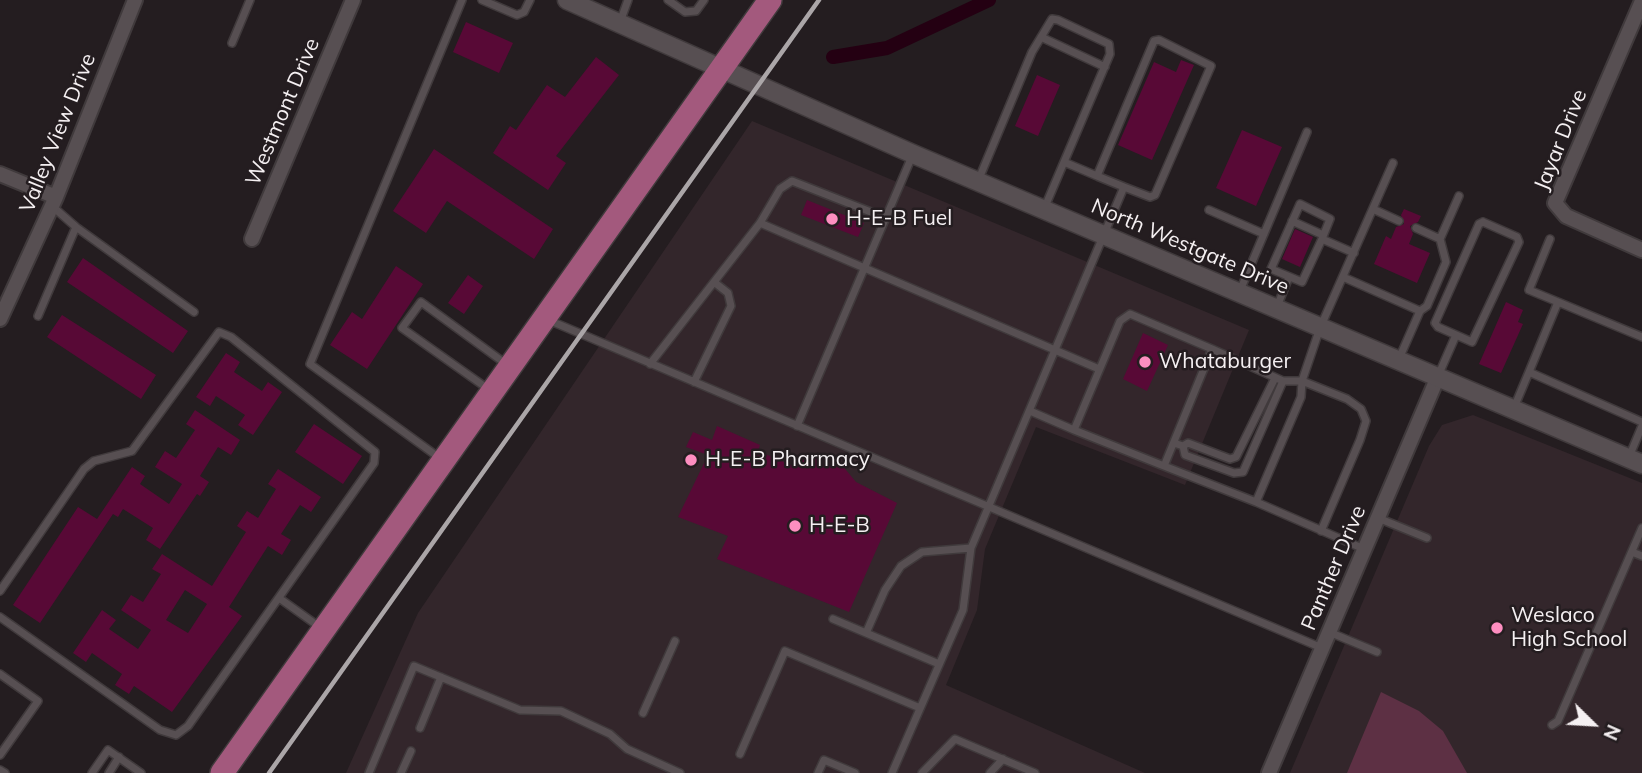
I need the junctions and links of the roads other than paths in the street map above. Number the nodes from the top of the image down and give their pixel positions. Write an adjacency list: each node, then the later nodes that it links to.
1 (135, 0): 27 (street, Valley View Drive)
2 (250, 0): 15 (lane)
3 (353, 0): 40 (street, Westmont Drive)
4 (462, 0): 79 (lane)
5 (482, 0): 6 (lane)
6 (530, 0)
7 (567, 0): 13 (street, North Westgate Drive)
8 (628, 0): 13 (lane)
9 (668, 0): 10 (lane)
10 (704, 0)
11 (770, 0): 17 (main road)
12 (1642, 1): 43 (street, Jayar Drive)
13 (619, 23): 17 (street, North Westgate Drive)
14 (1041, 37): 16 (lane); 16 (lane); 24 (lane)
15 (232, 43)
16 (1105, 67): 20 (lane)
17 (722, 68): 19 (street, North Westgate Drive); 56 (main road)
18 (1307, 132): 37 (lane)
19 (914, 154): 24 (street, North Westgate Drive); 31 (lane)
20 (1064, 162): 23 (lane); 28 (lane)
21 (1393, 163): 29 (lane)
22 (0, 174): 27 (street)
23 (1097, 176): 25 (lane); 25 (lane)
24 (978, 181): 28 (street, North Westgate Drive)
25 (1124, 187): 38 (lane)
26 (1459, 195): 41 (lane)
27 (55, 201): 35 (lane); 55 (street, Valley View Drive)
28 (1044, 209): 38 (street, North Westgate Drive)
29 (1373, 209): 33 (lane); 44 (lane)
30 (1209, 210): 37 (lane)
31 (886, 218): 34 (lane); 45 (lane)
32 (1292, 221): 39 (lane); 39 (lane); 47 (lane)
33 (1399, 221)
34 (760, 223): 45 (lane); 48 (lane)
35 (76, 227): 53 (lane); 54 (lane)
36 (1416, 228): 41 (lane)
37 (1264, 234): 49 (lane)
38 (1103, 235): 49 (street, North Westgate Drive); 61 (lane)
39 (1322, 237): 44 (lane); 47 (lane)
40 (252, 239)
41 (1440, 239): 52 (lane)
42 (1550, 239): 50 (lane)
43 (1642, 250)
44 (1354, 253): 46 (lane)
45 (865, 268): 61 (lane); 75 (lane)
46 (1343, 276): 52 (lane); 57 (lane)
47 (1289, 277): 51 (lane)
48 (714, 282): 63 (lane); 70 (lane)
49 (1239, 293): 51 (street, North Westgate Drive)
50 (1558, 302): 59 (lane); 66 (lane)
51 (1276, 309): 57 (street, North Westgate Drive)
52 (1420, 311): 62 (lane)
53 (194, 312)
54 (38, 316)
55 (0, 318)
56 (544, 318): 63 (lane); 64 (main road)
57 (1320, 328): 62 (street, North Westgate Drive); 69 (lane)
58 (1456, 335): 58 (lane); 68 (lane)
59 (1642, 337)
60 (1212, 349): 65 (lane); 67 (lane); 77 (lane)
61 (1055, 350): 65 (lane); 73 (lane)
62 (1398, 362): 68 (street, North Westgate Drive)
63 (650, 364): 70 (lane)
64 (509, 366): 71 (main road); 71 (lane)
65 (1099, 369): 76 (lane)
66 (1529, 372): 72 (lane); 74 (lane)
67 (1279, 379): 69 (lane); 78 (lane); 78 (lane)
68 (1437, 379): 72 (street, North Westgate Drive); 84 (street, Panther Drive)
69 (1302, 381): 82 (lane); 86 (lane)
70 (694, 382): 75 (lane)
71 (491, 392): 79 (main road)
72 (1513, 410): 80 (street, North Westgate Drive)
73 (1030, 411): 76 (lane); 83 (lane)
74 (1642, 424): 80 (lane)
75 (797, 426): 83 (lane)
76 (1074, 430): 81 (lane)
77 (1174, 443): 78 (lane); 81 (lane)
78 (1183, 446)
79 (442, 460): 96 (main road)
80 (1635, 461)
81 (1164, 466): 82 (lane)
82 (1256, 502): 86 (lane)
83 (989, 508): 88 (lane); 100 (lane)
84 (1378, 518): 87 (lane); 89 (street, Panther Drive)
85 (1642, 528): 90 (lane)
86 (1321, 531): 89 (lane)
87 (1426, 538)
88 (971, 548): 98 (lane); 102 (lane)
89 (1364, 549): 97 (street, Panther Drive)
90 (1632, 552): 91 (lane); 107 (lane)
91 (1642, 556)
92 (0, 591): 93 (lane)
93 (279, 598): 94 (lane); 96 (lane)
94 (0, 617)
95 (834, 619): 98 (lane)
96 (322, 628): 119 (main road)
97 (1329, 632): 100 (street, Panther Drive); 101 (lane)
98 (866, 633): 102 (lane)
99 (675, 641): 106 (lane)
100 (1322, 648): 129 (street, Panther Drive)
101 (1377, 652)
102 (939, 664): 105 (lane)
103 (0, 674): 111 (lane)
104 (441, 677): 108 (lane); 120 (lane); 122 (lane)
105 (919, 708): 110 (lane); 125 (lane)
106 (643, 713)
107 (1552, 725)
108 (420, 728)
109 (411, 751): 121 (lane)
110 (740, 754)
111 (0, 755)
112 (119, 757): 116 (lane); 117 (lane); 118 (lane)
113 (1003, 759): 126 (lane); 127 (lane); 128 (lane)
114 (0, 770): 115 (lane)
115 (5, 773)
116 (92, 773)
117 (109, 773)
118 (141, 773)
119 (222, 773)
120 (369, 773)
121 (401, 773)
122 (680, 773)
123 (818, 773): 124 (lane)
124 (855, 773)
125 (892, 773)
126 (922, 773)
127 (990, 773)
128 (1035, 773)
129 (1269, 773)

